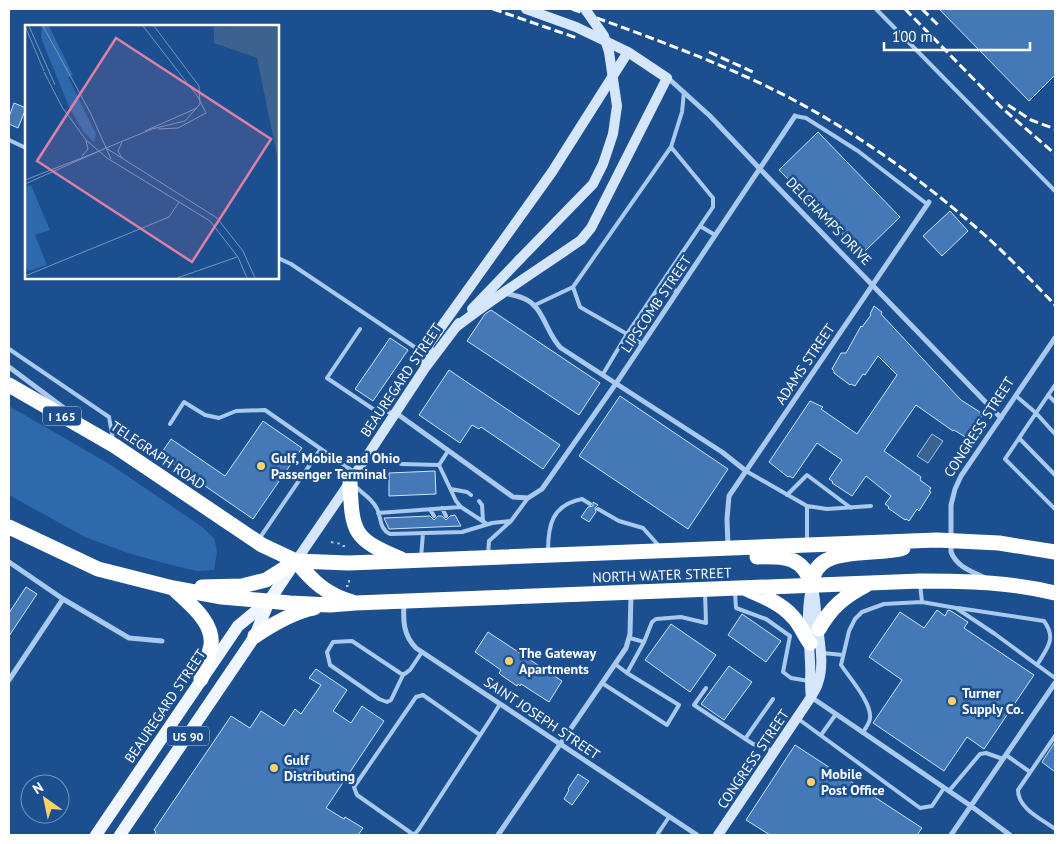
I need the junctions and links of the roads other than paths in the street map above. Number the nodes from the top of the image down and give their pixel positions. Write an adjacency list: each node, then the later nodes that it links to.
1 (526, 9): 4 (street, DELCHAMPS DRIVE)
2 (585, 9): 23 (street, BEAUREGARD STREET, bridge)
3 (876, 9): 12 (lane)
4 (628, 52): 5 (street, DELCHAMPS DRIVE); 30 (street)
5 (667, 78): 6 (street, DELCHAMPS DRIVE); 21 (street)
6 (684, 92): 10 (lane); 11 (street, DELCHAMPS DRIVE)
7 (795, 116): 11 (street, LIPSCOMB STREET); 13 (lane)
8 (9, 140): 9 (lane)
9 (25, 148)
10 (670, 148): 14 (lane); 19 (lane)
11 (760, 169): 15 (street, LIPSCOMB STREET); 18 (street, DELCHAMPS DRIVE)
12 (1055, 190)
13 (928, 203): 18 (street, ADAMS STREET)
14 (700, 226): 15 (lane); 17 (lane)
15 (715, 235): 20 (street, LIPSCOMB STREET)
16 (279, 258): 30 (lane)
17 (662, 282): 20 (lane); 25 (lane)
18 (872, 285): 40 (street, DELCHAMPS DRIVE); 49 (street, ADAMS STREET)
19 (573, 287): 22 (lane); 25 (lane)
20 (677, 292): 27 (street, LIPSCOMB STREET)
21 (504, 294): 22 (street); 23 (street)
22 (535, 305): 31 (street)
23 (456, 327): 30 (street, BEAUREGARD STREET)
24 (360, 329): 38 (lane)
25 (627, 334): 27 (lane); 31 (lane)
26 (1055, 338): 36 (street, CONGRESS STREET)
27 (642, 344): 32 (street, LIPSCOMB STREET)
28 (9, 349): 44 (lane)
29 (9, 367): 44 (street, TELEGRAPH ROAD)
30 (425, 368): 38 (street, BEAUREGARD STREET)
31 (604, 374): 32 (street)
32 (617, 382): 49 (street); 55 (street, LIPSCOMB STREET)
33 (9, 385): 44 (highway, I 165)
34 (1055, 385): 35 (lane)
35 (1048, 395): 37 (lane); 39 (lane)
36 (1016, 396): 39 (lane); 40 (street, CONGRESS STREET)
37 (1055, 402)
38 (396, 413): 46 (street); 51 (street, BEAUREGARD STREET)
39 (1036, 413): 42 (lane); 43 (lane)
40 (1002, 418): 89 (street, CONGRESS STREET)
41 (170, 424): 45 (lane)
42 (1055, 434)
43 (1020, 438): 50 (lane); 65 (lane)
44 (115, 446): 90 (highway, TELEGRAPH ROAD)
45 (320, 450): 51 (lane); 90 (lane)
46 (448, 450): 48 (lane); 55 (street)
47 (400, 464): 48 (lane)
48 (439, 465): 52 (lane)
49 (746, 471): 54 (lane); 92 (street, ADAMS STREET)
50 (1055, 475)
51 (353, 478): 69 (lane); 98 (highway); 100 (street, BEAUREGARD STREET)
52 (451, 489): 53 (lane); 60 (lane)
53 (472, 495)
54 (787, 495): 58 (lane); 62 (lane)
55 (528, 498): 75 (lane)
56 (479, 500): 76 (lane)
57 (590, 504): 96 (lane)
58 (807, 506): 62 (lane); 91 (lane)
59 (871, 506): 62 (lane)
60 (461, 507): 61 (lane); 76 (lane)
61 (442, 508): 63 (lane); 71 (lane)
62 (851, 508)
63 (430, 509): 66 (lane); 70 (lane)
64 (598, 509): 94 (lane)
65 (1055, 509)
66 (416, 510): 67 (lane); 73 (lane)
67 (403, 511): 68 (lane); 72 (lane)
68 (390, 512): 69 (lane); 74 (lane)
69 (378, 513): 87 (lane)
70 (434, 516)
71 (446, 516)
72 (406, 517)
73 (419, 517)
74 (393, 518)
75 (511, 521): 76 (lane); 97 (lane)
76 (485, 523): 84 (lane)
77 (12, 526): 106 (highway)
78 (451, 526): 84 (lane)
79 (439, 527): 83 (lane)
80 (412, 528): 85 (lane)
81 (424, 528): 86 (lane)
82 (398, 529): 87 (lane)
83 (441, 532): 84 (lane); 86 (lane)
84 (454, 532)
85 (415, 533): 86 (lane); 87 (lane)
86 (425, 533): 99 (lane)
87 (400, 534)
88 (930, 540): 89 (highway, NORTH WATER STREET); 91 (highway, NORTH WATER STREET); 105 (highway)
89 (951, 540): 95 (highway, NORTH WATER STREET); 104 (street, CONGRESS STREET)
90 (257, 542): 100 (highway, TELEGRAPH ROAD)
91 (808, 545): 92 (highway, NORTH WATER STREET)
92 (728, 548): 94 (highway, NORTH WATER STREET)
93 (644, 550): 94 (highway, NORTH WATER STREET); 96 (highway, NORTH WATER STREET); 105 (highway)
94 (663, 550)
95 (1055, 552)
96 (548, 556): 97 (highway, NORTH WATER STREET)
97 (488, 557): 99 (highway, NORTH WATER STREET)
98 (405, 560): 99 (highway, NORTH WATER STREET); 100 (highway, NORTH WATER STREET)
99 (420, 560)
100 (296, 561): 106 (highway); 112 (main road, BEAUREGARD STREET); 114 (highway)
101 (9, 562): 111 (street)
102 (920, 582): 103 (highway, NORTH WATER STREET); 104 (highway, NORTH WATER STREET); 115 (lane)
103 (870, 583): 105 (highway, NORTH WATER STREET); 118 (highway)
104 (997, 583): 110 (highway, NORTH WATER STREET)
105 (812, 585): 107 (highway, NORTH WATER STREET); 118 (street, CONGRESS STREET); 125 (street, CONGRESS STREET)
106 (173, 588): 112 (highway, NORTH WATER STREET); 133 (highway, US 90)
107 (739, 588): 108 (highway, NORTH WATER STREET); 125 (highway); 135 (lane)
108 (705, 589): 109 (highway, NORTH WATER STREET); 122 (lane)
109 (631, 592): 113 (highway, NORTH WATER STREET); 120 (street)
110 (1055, 593)
111 (63, 599): 121 (street); 134 (street)
112 (269, 601): 116 (highway, NORTH WATER STREET); 119 (main road, BEAUREGARD STREET / US 90); 133 (main road, BEAUREGARD STREET)
113 (404, 601): 114 (highway, NORTH WATER STREET); 126 (street, SAINT JOSEPH STREET)
114 (355, 602): 116 (highway, NORTH WATER STREET)
115 (922, 602): 117 (lane); 127 (lane)
116 (330, 605): 119 (highway)
117 (956, 608): 123 (lane); 129 (lane)
118 (819, 629): 125 (street, CONGRESS STREET)
119 (255, 636): 160 (main road, BEAUREGARD STREET / US 90)
120 (630, 638): 122 (lane); 128 (street)
121 (162, 641)
122 (644, 642): 130 (lane)
123 (1050, 642): 124 (lane); 129 (lane)
124 (1055, 645)
125 (815, 648): 127 (lane); 135 (street, CONGRESS STREET); 139 (street, CONGRESS STREET)
126 (422, 652): 131 (lane); 141 (street, SAINT JOSEPH STREET)
127 (843, 655): 144 (lane)
128 (615, 664): 130 (lane); 136 (street)
129 (1037, 665): 132 (lane)
130 (627, 673): 136 (lane)
131 (403, 675): 131 (lane)
132 (1055, 678)
133 (201, 679): 155 (main road, BEAUREGARD STREET / US 90)
134 (9, 680)
135 (809, 681): 139 (street, CONGRESS STREET)
136 (602, 683): 149 (street)
137 (1055, 684): 151 (street)
138 (706, 688): 148 (lane)
139 (811, 698): 142 (street); 143 (street, CONGRESS STREET)
140 (772, 699): 148 (lane)
141 (500, 704): 145 (lane); 149 (street, SAINT JOSEPH STREET)
142 (836, 714): 144 (street); 146 (lane)
143 (797, 718): 146 (lane); 150 (street, CONGRESS STREET)
144 (863, 732): 153 (street)
145 (480, 735): 161 (lane); 161 (lane)
146 (821, 735): 153 (lane)
147 (1055, 736): 152 (lane)
148 (744, 739): 150 (lane)
149 (560, 744): 156 (street, SAINT JOSEPH STREET); 162 (street)
150 (774, 752): 165 (street, CONGRESS STREET)
151 (1005, 757): 152 (lane); 153 (lane); 154 (street)
152 (1030, 772): 157 (lane)
153 (947, 790): 154 (street)
154 (971, 806): 166 (street); 167 (street)
155 (114, 808): 158 (main road, BEAUREGARD STREET / US 90); 159 (main road)
156 (670, 817): 163 (lane); 164 (street, SAINT JOSEPH STREET)
157 (1055, 829)
158 (96, 835)
159 (103, 835)
160 (120, 835)
161 (414, 835)
162 (498, 835)
163 (657, 835)
164 (697, 835)
165 (718, 835)
166 (952, 835)
167 (1010, 835)

